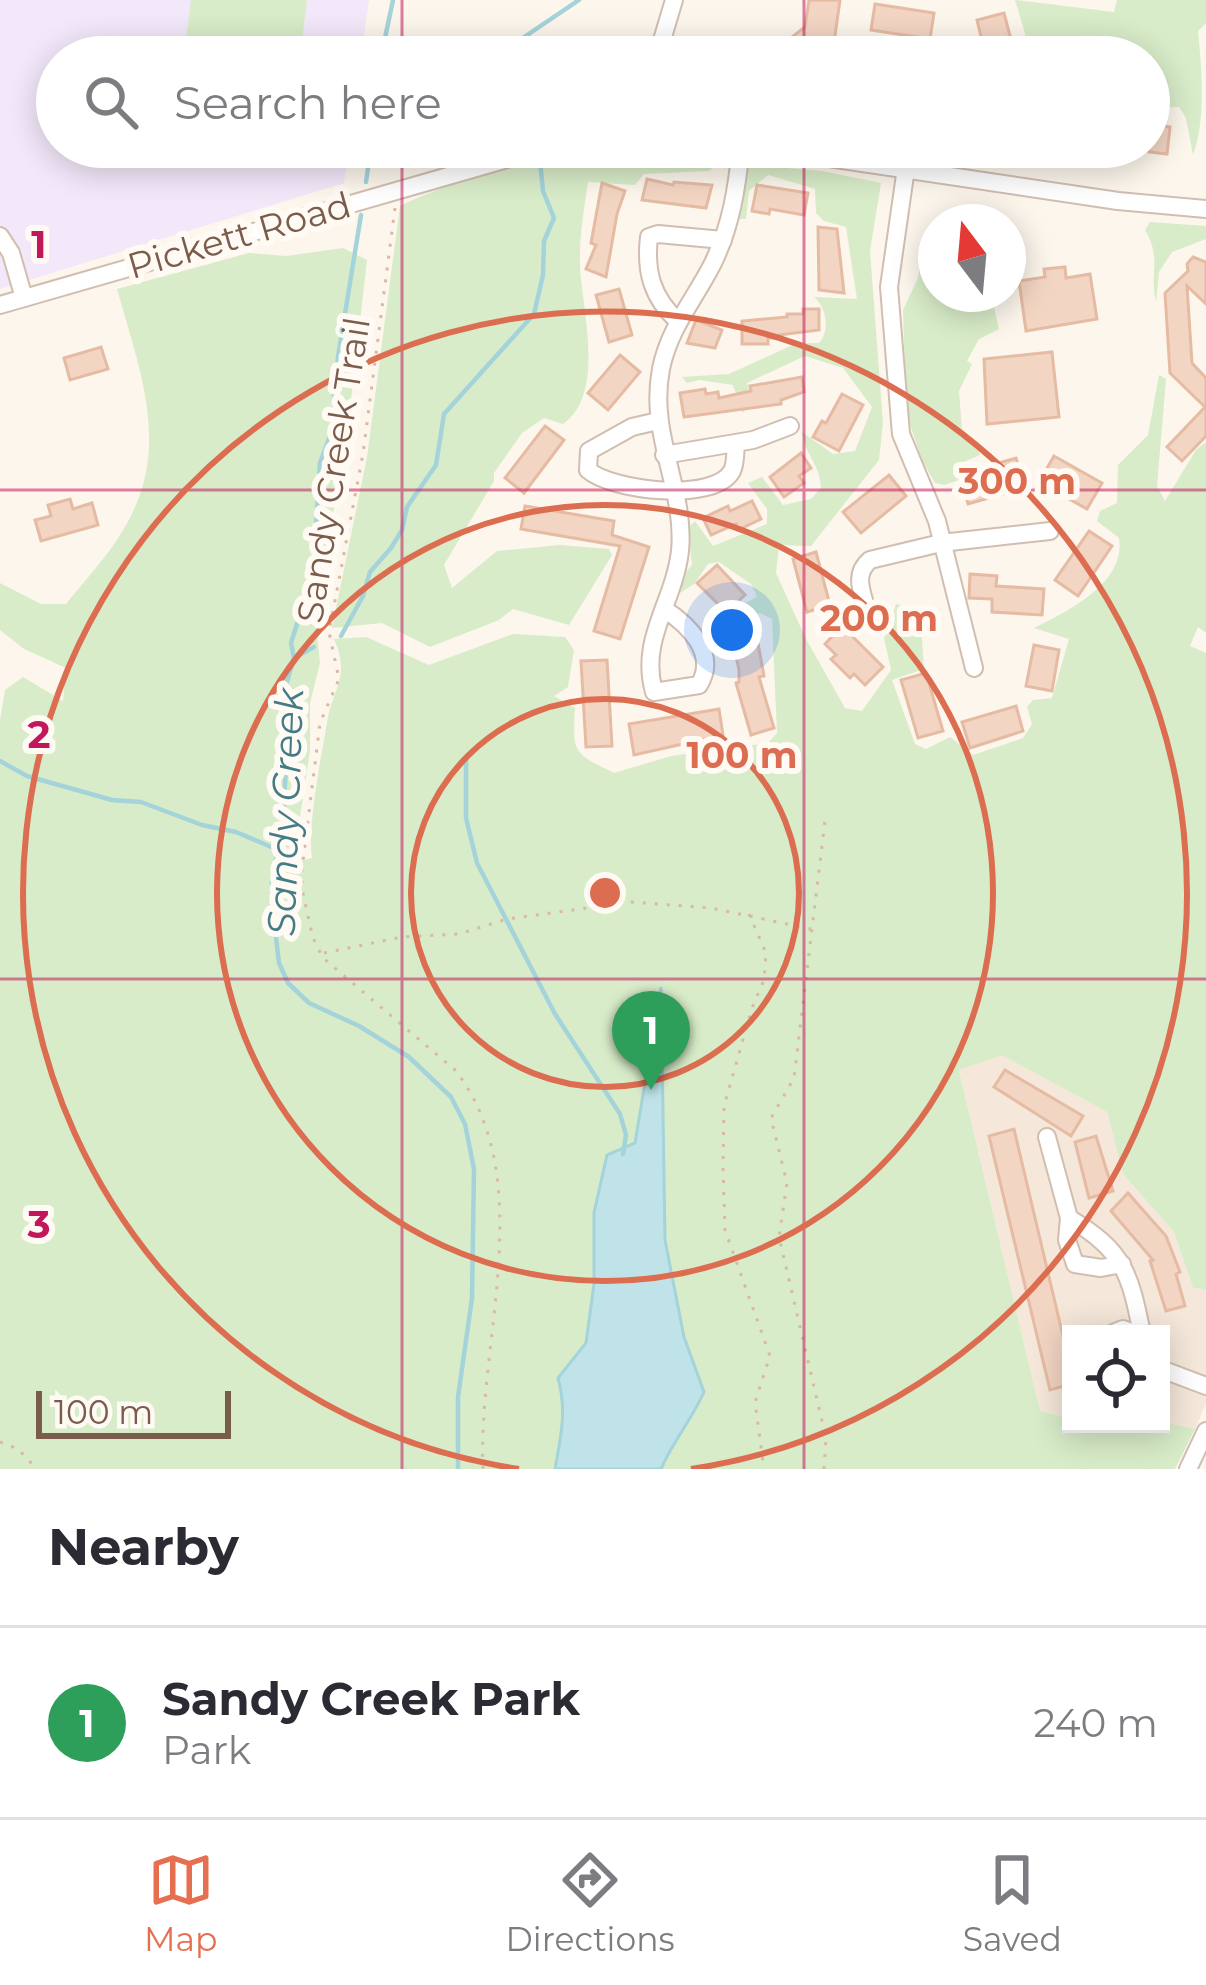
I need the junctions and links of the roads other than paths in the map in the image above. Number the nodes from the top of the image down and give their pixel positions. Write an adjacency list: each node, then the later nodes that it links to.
1 (674, 0): 2 (street)
2 (663, 36)
3 (472, 168): 9 (street, Pickett Road)
4 (738, 168): 8 (street)
5 (906, 168): 6 (street); 18 (street)
6 (1206, 209)
7 (0, 236): 9 (street)
8 (723, 240): 11 (street); 11 (street)
9 (24, 298): 10 (street, Pickett Road)
10 (0, 305)
11 (678, 321): 12 (street)
12 (658, 421): 15 (street); 16 (street)
13 (790, 425): 14 (street)
14 (736, 443): 15 (street); 16 (street)
15 (664, 455): 16 (street)
16 (673, 490): 19 (street)
17 (1050, 531): 18 (street)
18 (941, 543): 20 (street); 21 (street)
19 (664, 609): 19 (street)
20 (868, 614)
21 (974, 668)
22 (1047, 1137): 23 (street)
23 (1070, 1218): 24 (street); 24 (street)
24 (1122, 1264): 25 (street)
25 (1138, 1325)
26 (1170, 1372): 27 (street)
27 (1206, 1385)
28 (1206, 1431): 29 (street)
29 (1188, 1469)

